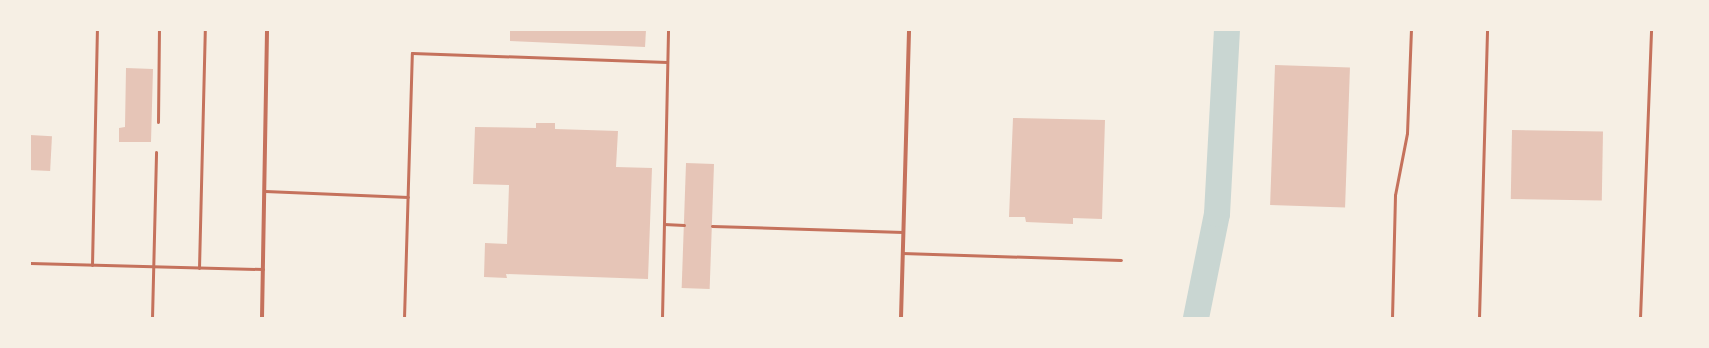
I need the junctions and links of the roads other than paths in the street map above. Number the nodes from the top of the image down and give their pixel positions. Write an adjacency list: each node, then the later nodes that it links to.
1 (97, 30): 22 (lane)
2 (159, 30): 11 (lane)
3 (206, 30): 24 (lane)
4 (267, 30): 13 (street)
5 (668, 30): 10 (lane)
6 (909, 30): 18 (street)
7 (1412, 30): 33 (lane)
8 (1487, 30): 34 (lane)
9 (1651, 30): 35 (lane)
10 (667, 62): 14 (lane); 15 (lane)
11 (158, 122)
12 (156, 152): 23 (lane)
13 (265, 191): 14 (lane); 25 (street)
14 (408, 197): 28 (lane)
15 (664, 224): 16 (lane); 29 (lane)
16 (684, 224)
17 (712, 226): 18 (lane)
18 (903, 232): 19 (street)
19 (902, 253): 20 (lane); 30 (street)
20 (1120, 260)
21 (30, 263): 22 (lane)
22 (92, 264): 23 (lane)
23 (155, 266): 24 (lane); 26 (lane)
24 (199, 268): 25 (lane)
25 (263, 269): 27 (street)
26 (152, 318)
27 (262, 318)
28 (404, 318)
29 (662, 318)
30 (901, 318)
31 (1311, 318): 32 (lane)
32 (1341, 318)
33 (1392, 318)
34 (1479, 318)
35 (1640, 318)

